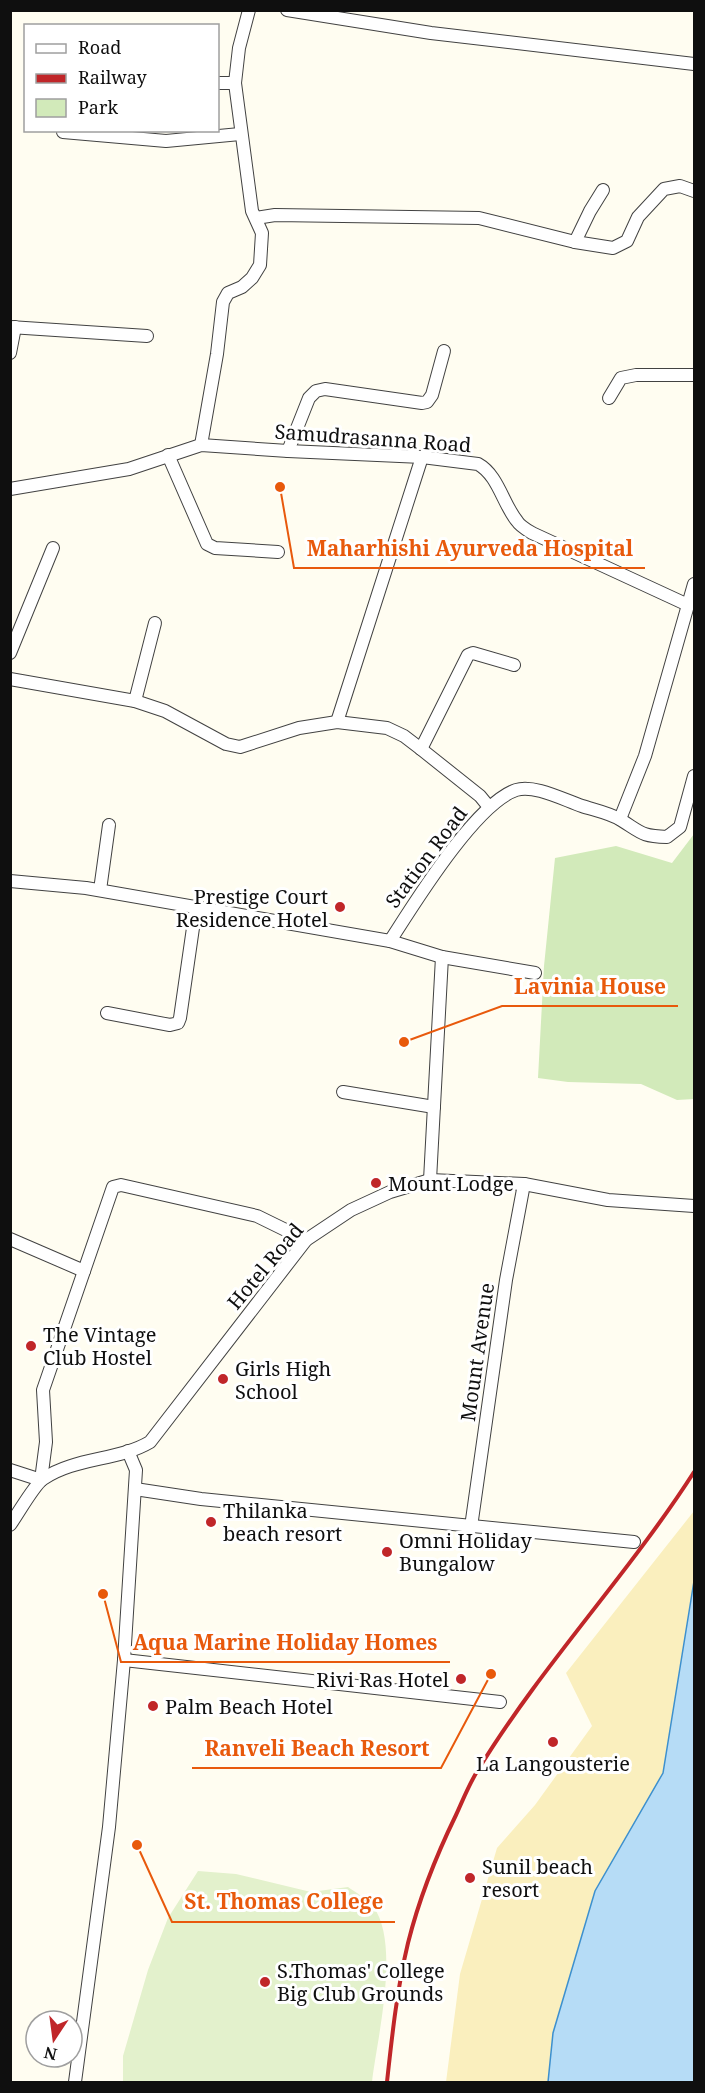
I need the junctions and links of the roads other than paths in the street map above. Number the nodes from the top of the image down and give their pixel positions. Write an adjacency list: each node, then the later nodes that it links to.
1 (249, 10): 5 (street)
2 (286, 10): 3 (street)
3 (694, 64)
4 (219, 83): 5 (street)
5 (235, 83): 7 (street)
6 (63, 132): 7 (street)
7 (240, 134): 10 (street)
8 (603, 190): 11 (street)
9 (694, 191): 11 (street)
10 (256, 218): 11 (street); 18 (street)
11 (575, 242)
12 (13, 327): 13 (street); 15 (street)
13 (147, 336)
14 (444, 351): 19 (street)
15 (10, 353)
16 (694, 375): 17 (street)
17 (609, 398)
18 (201, 444): 19 (street, Samudrasanna Road); 20 (street, Samudrasanna Road)
19 (288, 451): 21 (street, Samudrasanna Road)
20 (168, 455): 22 (street, Samudrasanna Road); 24 (street)
21 (422, 456): 26 (street, Samudrasanna Road); 32 (street)
22 (10, 489)
23 (53, 548): 28 (street)
24 (279, 552)
25 (694, 584): 26 (street)
26 (688, 605): 36 (street)
27 (155, 623): 31 (street)
28 (10, 652)
29 (514, 665): 33 (street)
30 (10, 678): 31 (street)
31 (135, 701): 32 (street)
32 (337, 722): 33 (street)
33 (421, 749): 35 (street)
34 (694, 776): 36 (street, Station Road)
35 (489, 807): 36 (street, Station Road); 41 (street, Station Road)
36 (620, 819)
37 (109, 825): 39 (street)
38 (10, 881): 39 (street)
39 (100, 890): 40 (street)
40 (196, 907): 41 (street); 44 (street)
41 (390, 941): 42 (street)
42 (442, 957): 43 (street); 46 (street)
43 (535, 973)
44 (107, 1013)
45 (343, 1092): 46 (street)
46 (434, 1107): 47 (street)
47 (430, 1180): 48 (street, Hotel Road); 51 (street, Hotel Road)
48 (524, 1184): 49 (street, Hotel Road); 58 (street, Mount Avenue)
49 (694, 1206)
50 (10, 1239): 52 (street)
51 (306, 1240): 52 (street); 53 (street, Hotel Road)
52 (84, 1271): 55 (street)
53 (128, 1451): 55 (street, Hotel Road); 56 (street)
54 (10, 1470): 55 (street)
55 (41, 1480): 57 (street, Hotel Road)
56 (135, 1489): 58 (street); 60 (street)
57 (10, 1525)
58 (471, 1527): 59 (street)
59 (634, 1542)
60 (124, 1660): 61 (street); 62 (street)
61 (500, 1702)
62 (75, 2082)

